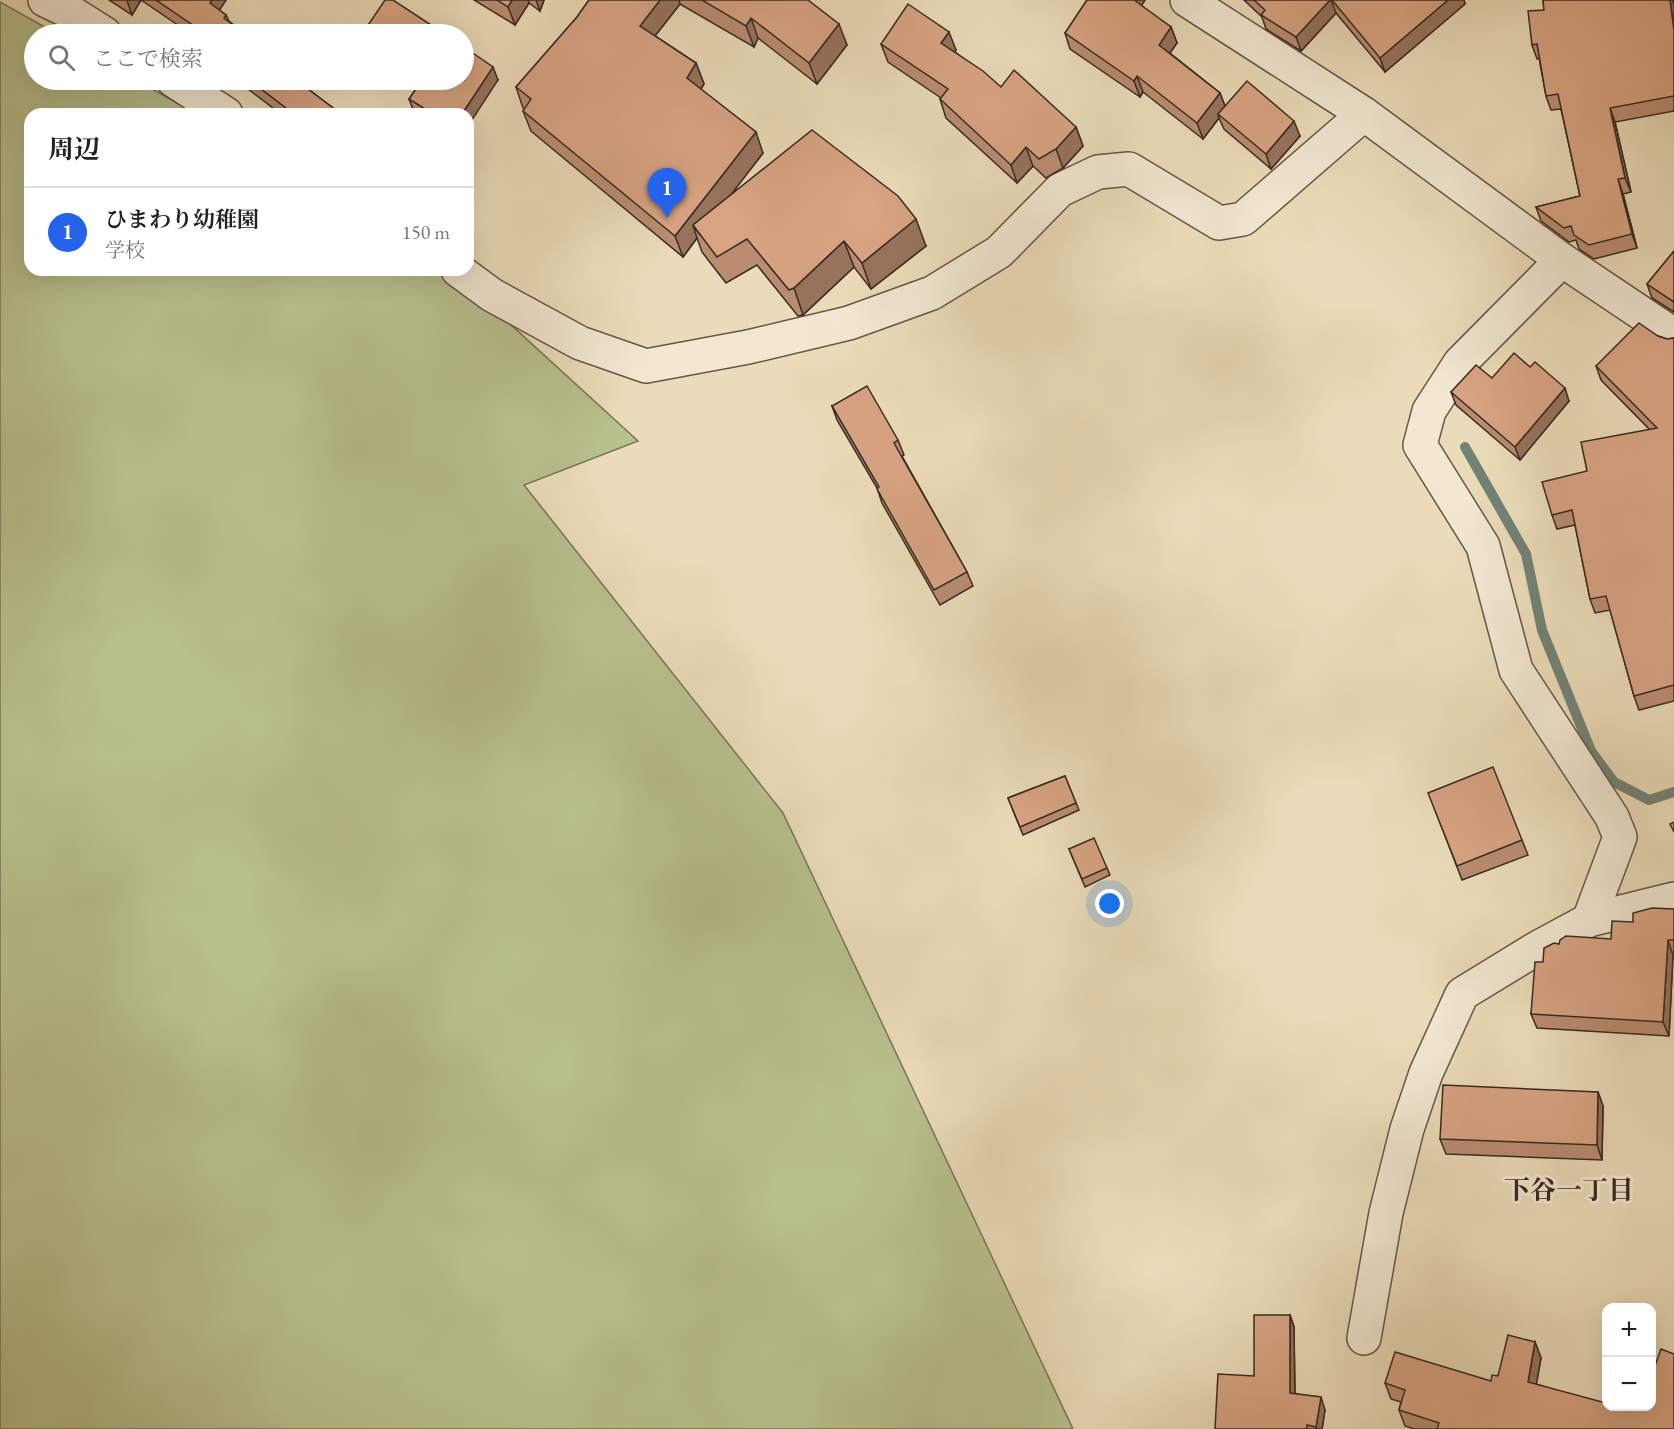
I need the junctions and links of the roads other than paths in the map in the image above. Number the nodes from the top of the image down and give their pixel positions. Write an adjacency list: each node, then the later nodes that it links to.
1 (45, 0): 3 (street)
2 (1187, 0): 6 (street)
3 (89, 24)
4 (189, 90): 5 (street)
5 (217, 108)
6 (1364, 114): 7 (street); 8 (street)
7 (1562, 260): 9 (street); 11 (street)
8 (466, 276)
9 (1674, 335)
10 (1674, 899): 11 (street)
11 (1589, 920): 12 (street)
12 (1364, 1338)

